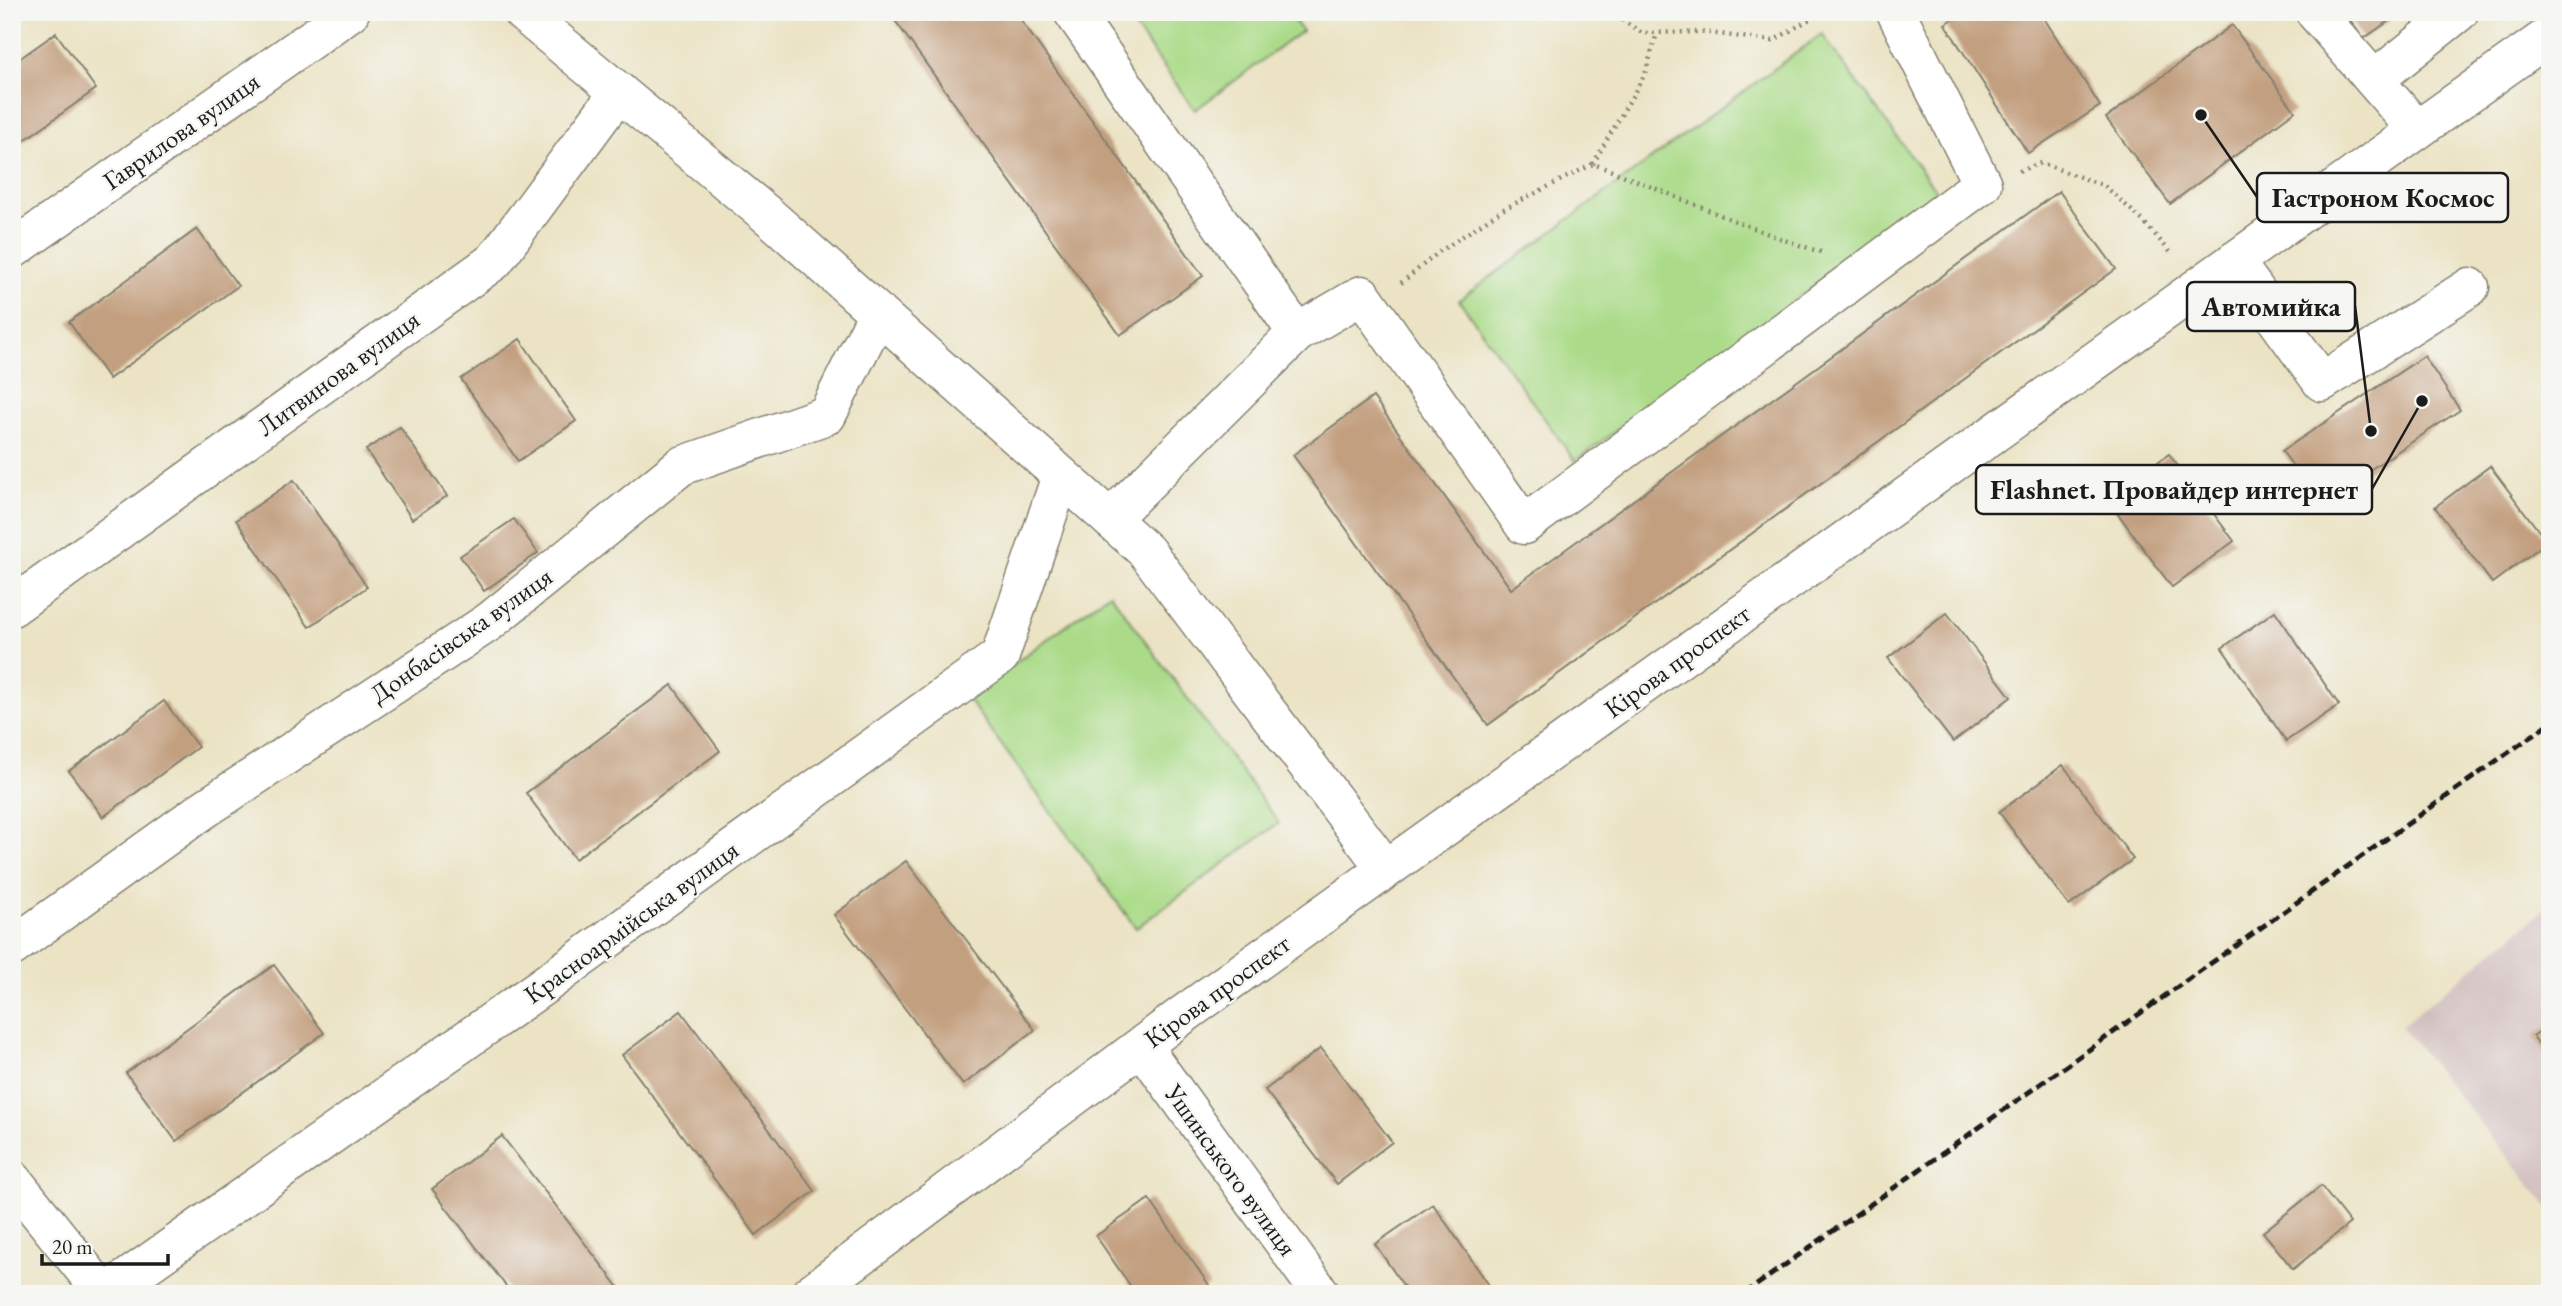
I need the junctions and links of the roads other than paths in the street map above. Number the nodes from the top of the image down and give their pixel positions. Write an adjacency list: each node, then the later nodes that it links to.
1 (350, 12): 11 (street, Гаврилова вулиця)
2 (522, 12): 9 (street)
3 (1073, 12): 15 (street)
4 (1896, 12): 15 (street)
5 (2315, 12): 8 (street)
6 (2459, 12): 8 (street)
7 (2550, 35): 10 (street, Кірова проспект)
8 (2374, 80): 10 (street)
9 (619, 92): 14 (street); 18 (street, Литвинова вулиця)
10 (2417, 130): 12 (street, Кірова проспект)
11 (12, 250)
12 (2234, 261): 13 (street); 19 (street, Кірова проспект)
13 (2470, 287)
14 (878, 313): 16 (street); 20 (street, Донбасівська вулиця)
15 (1297, 333): 17 (street)
16 (1061, 476): 17 (street); 23 (street, Красноармійська вулиця)
17 (1110, 519): 19 (street)
18 (12, 607)
19 (1386, 869): 21 (street, Кірова проспект)
20 (12, 947)
21 (1142, 1046): 24 (street, Кірова проспект); 25 (street, Ушинського вулиця)
22 (12, 1179): 23 (street)
23 (105, 1294)
24 (810, 1294)
25 (1321, 1294)

